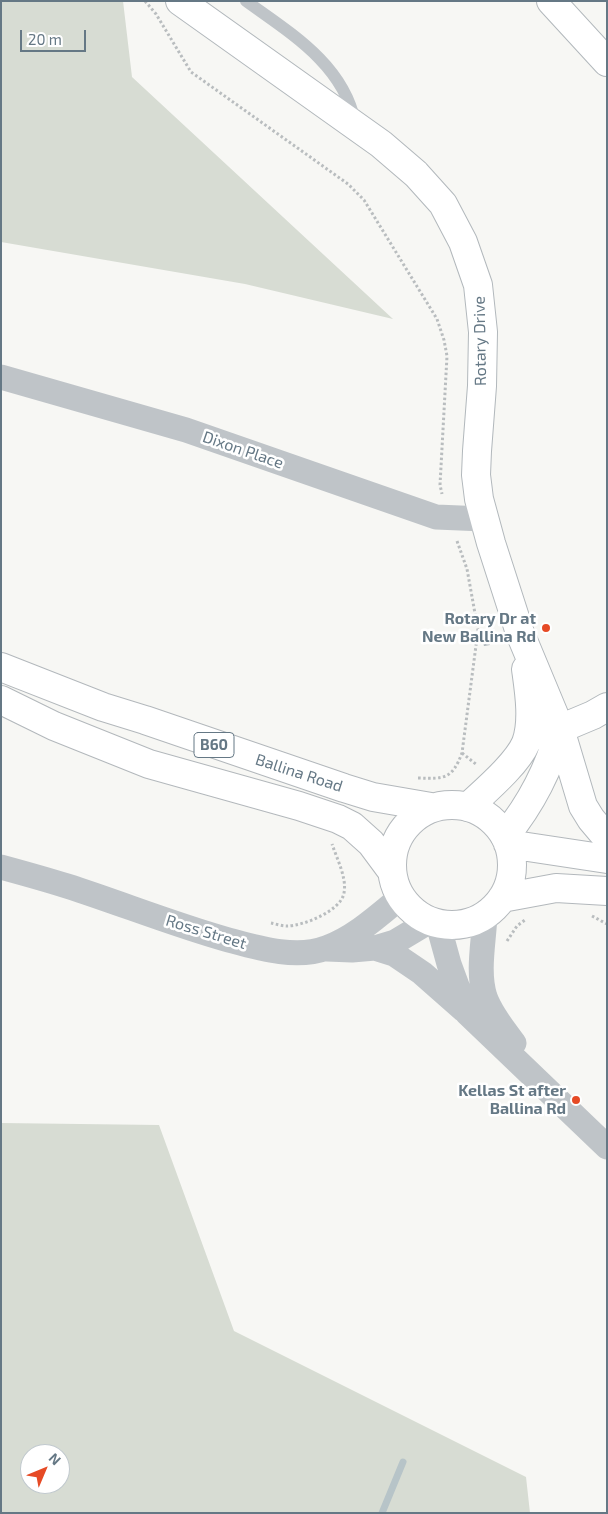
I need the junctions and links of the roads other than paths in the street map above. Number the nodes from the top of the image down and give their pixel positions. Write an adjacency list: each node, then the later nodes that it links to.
1 (180, 1): 5 (main road, Rotary Drive)
2 (246, 1): 5 (lane)
3 (551, 1): 4 (main road)
4 (607, 62)
5 (356, 127): 7 (main road, Rotary Drive)
6 (1, 377): 7 (street, Dixon Place)
7 (484, 519): 8 (main road, Rotary Drive)
8 (520, 633): 12 (main road, Rotary Drive); 13 (main road, Rotary Drive)
9 (1, 667): 15 (main road, Ballina Road / B60)
10 (1, 700): 20 (main road, Ballina Road / B60)
11 (607, 707): 12 (main road)
12 (560, 729): 13 (main road); 16 (main road, Rotary Drive); 17 (main road)
13 (525, 744): 14 (main road, Rotary Drive)
14 (468, 806): 15 (main road, B60); 17 (main road, B60)
15 (432, 807): 20 (main road, B60)
16 (607, 838)
17 (507, 840): 18 (main road); 23 (main road)
18 (607, 859)
19 (1, 867): 26 (street, Ross Street)
20 (391, 870): 22 (main road, B60)
21 (607, 891): 23 (main road)
22 (401, 897): 24 (main road, B60); 26 (street, Ross Street)
23 (494, 907): 24 (main road); 28 (street)
24 (434, 922): 25 (street); 27 (street)
25 (375, 948): 26 (street); 27 (street)
26 (325, 949)
27 (467, 1013): 28 (street)
28 (553, 1095): 29 (street)
29 (607, 1147)

